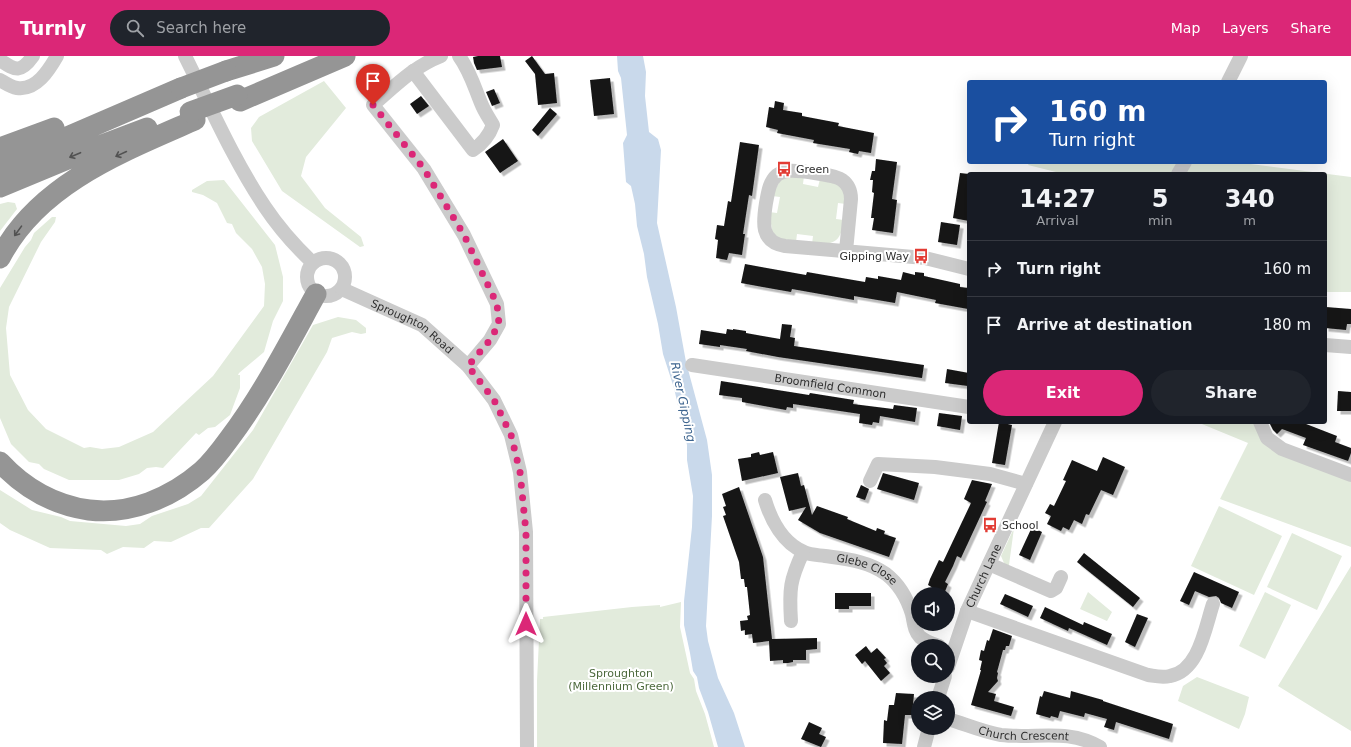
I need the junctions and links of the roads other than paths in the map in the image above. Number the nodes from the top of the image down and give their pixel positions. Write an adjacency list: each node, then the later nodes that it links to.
1 (32, 56): 10 (street)
2 (57, 56): 13 (street)
3 (185, 56): 22 (street)
4 (274, 56): 14 (highway, bridge)
5 (339, 56): 15 (highway)
6 (345, 56): 15 (highway)
7 (441, 56): 11 (street)
8 (460, 56): 11 (street)
9 (1241, 56): 12 (street)
10 (0, 60)
11 (413, 71): 29 (street)
12 (1229, 80)
13 (4, 87)
14 (181, 88): 17 (highway); 18 (highway)
15 (239, 98): 16 (highway)
16 (192, 116): 19 (highway, one-way to 19); 21 (highway, one-way to 21)
17 (0, 148)
18 (0, 166)
19 (0, 187)
20 (846, 251): 20 (street); 23 (street)
21 (0, 258)
22 (313, 263): 24 (street); 25 (street)
23 (967, 269)
24 (342, 289): 25 (street); 29 (street, Sproughton Road)
25 (316, 294): 33 (highway)
26 (1327, 345): 27 (street)
27 (1351, 347)
28 (692, 365): 30 (street, Broomfield Common)
29 (468, 366): 48 (street, Sproughton Road)
30 (967, 407)
31 (1054, 424): 36 (street, Church Lane)
32 (1261, 424): 34 (street)
33 (0, 462)
34 (1351, 475)
35 (870, 481): 36 (street)
36 (1026, 484): 39 (street, Church Lane)
37 (765, 500): 38 (street)
38 (803, 552): 43 (street); 44 (street, Glebe Close)
39 (989, 564): 40 (street); 42 (street, Church Lane)
40 (1061, 577)
41 (1213, 604): 42 (street)
42 (967, 612): 45 (street, Church Lane)
43 (791, 621)
44 (924, 639)
45 (955, 640)
46 (955, 721): 50 (street, Church Crescent)
47 (927, 735): 49 (street)
48 (527, 747)
49 (924, 747)
50 (1100, 747)

